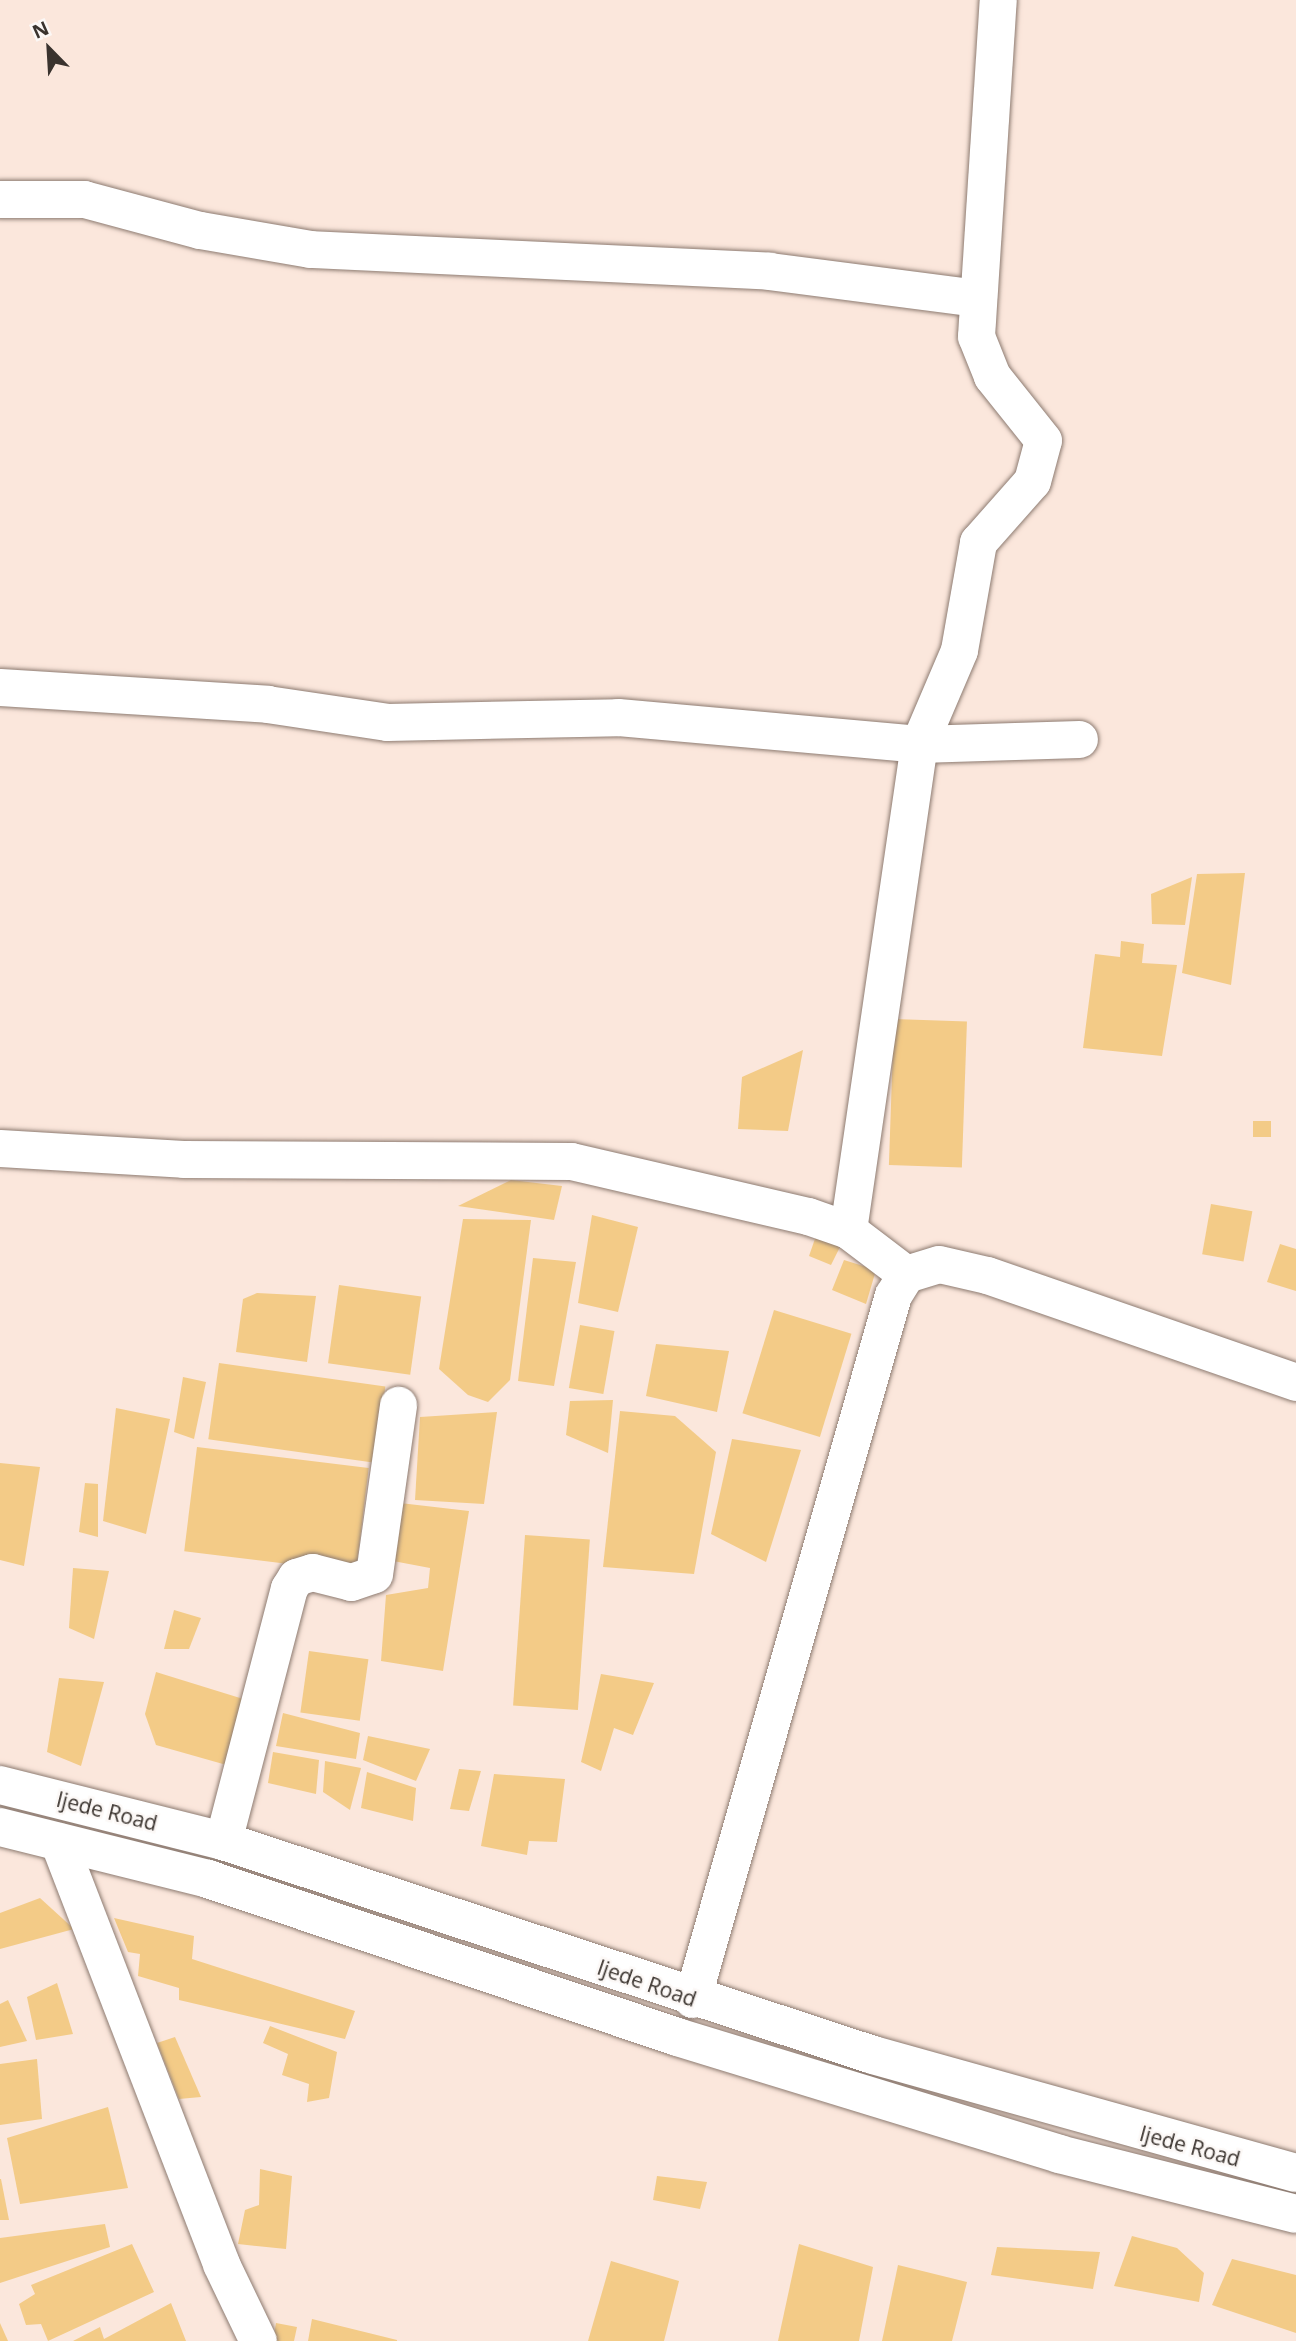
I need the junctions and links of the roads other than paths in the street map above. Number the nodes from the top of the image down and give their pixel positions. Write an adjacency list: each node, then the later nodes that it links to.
1 (998, 0): 3 (street)
2 (0, 199): 3 (street)
3 (977, 298): 6 (street)
4 (0, 687): 6 (street)
5 (1079, 739): 6 (street)
6 (919, 744): 8 (street)
7 (0, 1148): 8 (street)
8 (848, 1230): 9 (street)
9 (906, 1274): 10 (street); 16 (street)
10 (1296, 1382)
11 (398, 1405): 15 (street)
12 (0, 1786): 15 (main road, Ijede Road)
13 (0, 1827): 14 (main road, Ijede Road)
14 (58, 1840): 18 (main road, Ijede Road); 19 (street)
15 (223, 1841): 16 (main road, Ijede Road)
16 (692, 1999): 17 (main road, Ijede Road)
17 (1296, 2173)
18 (1296, 2214)
19 (258, 2341)

